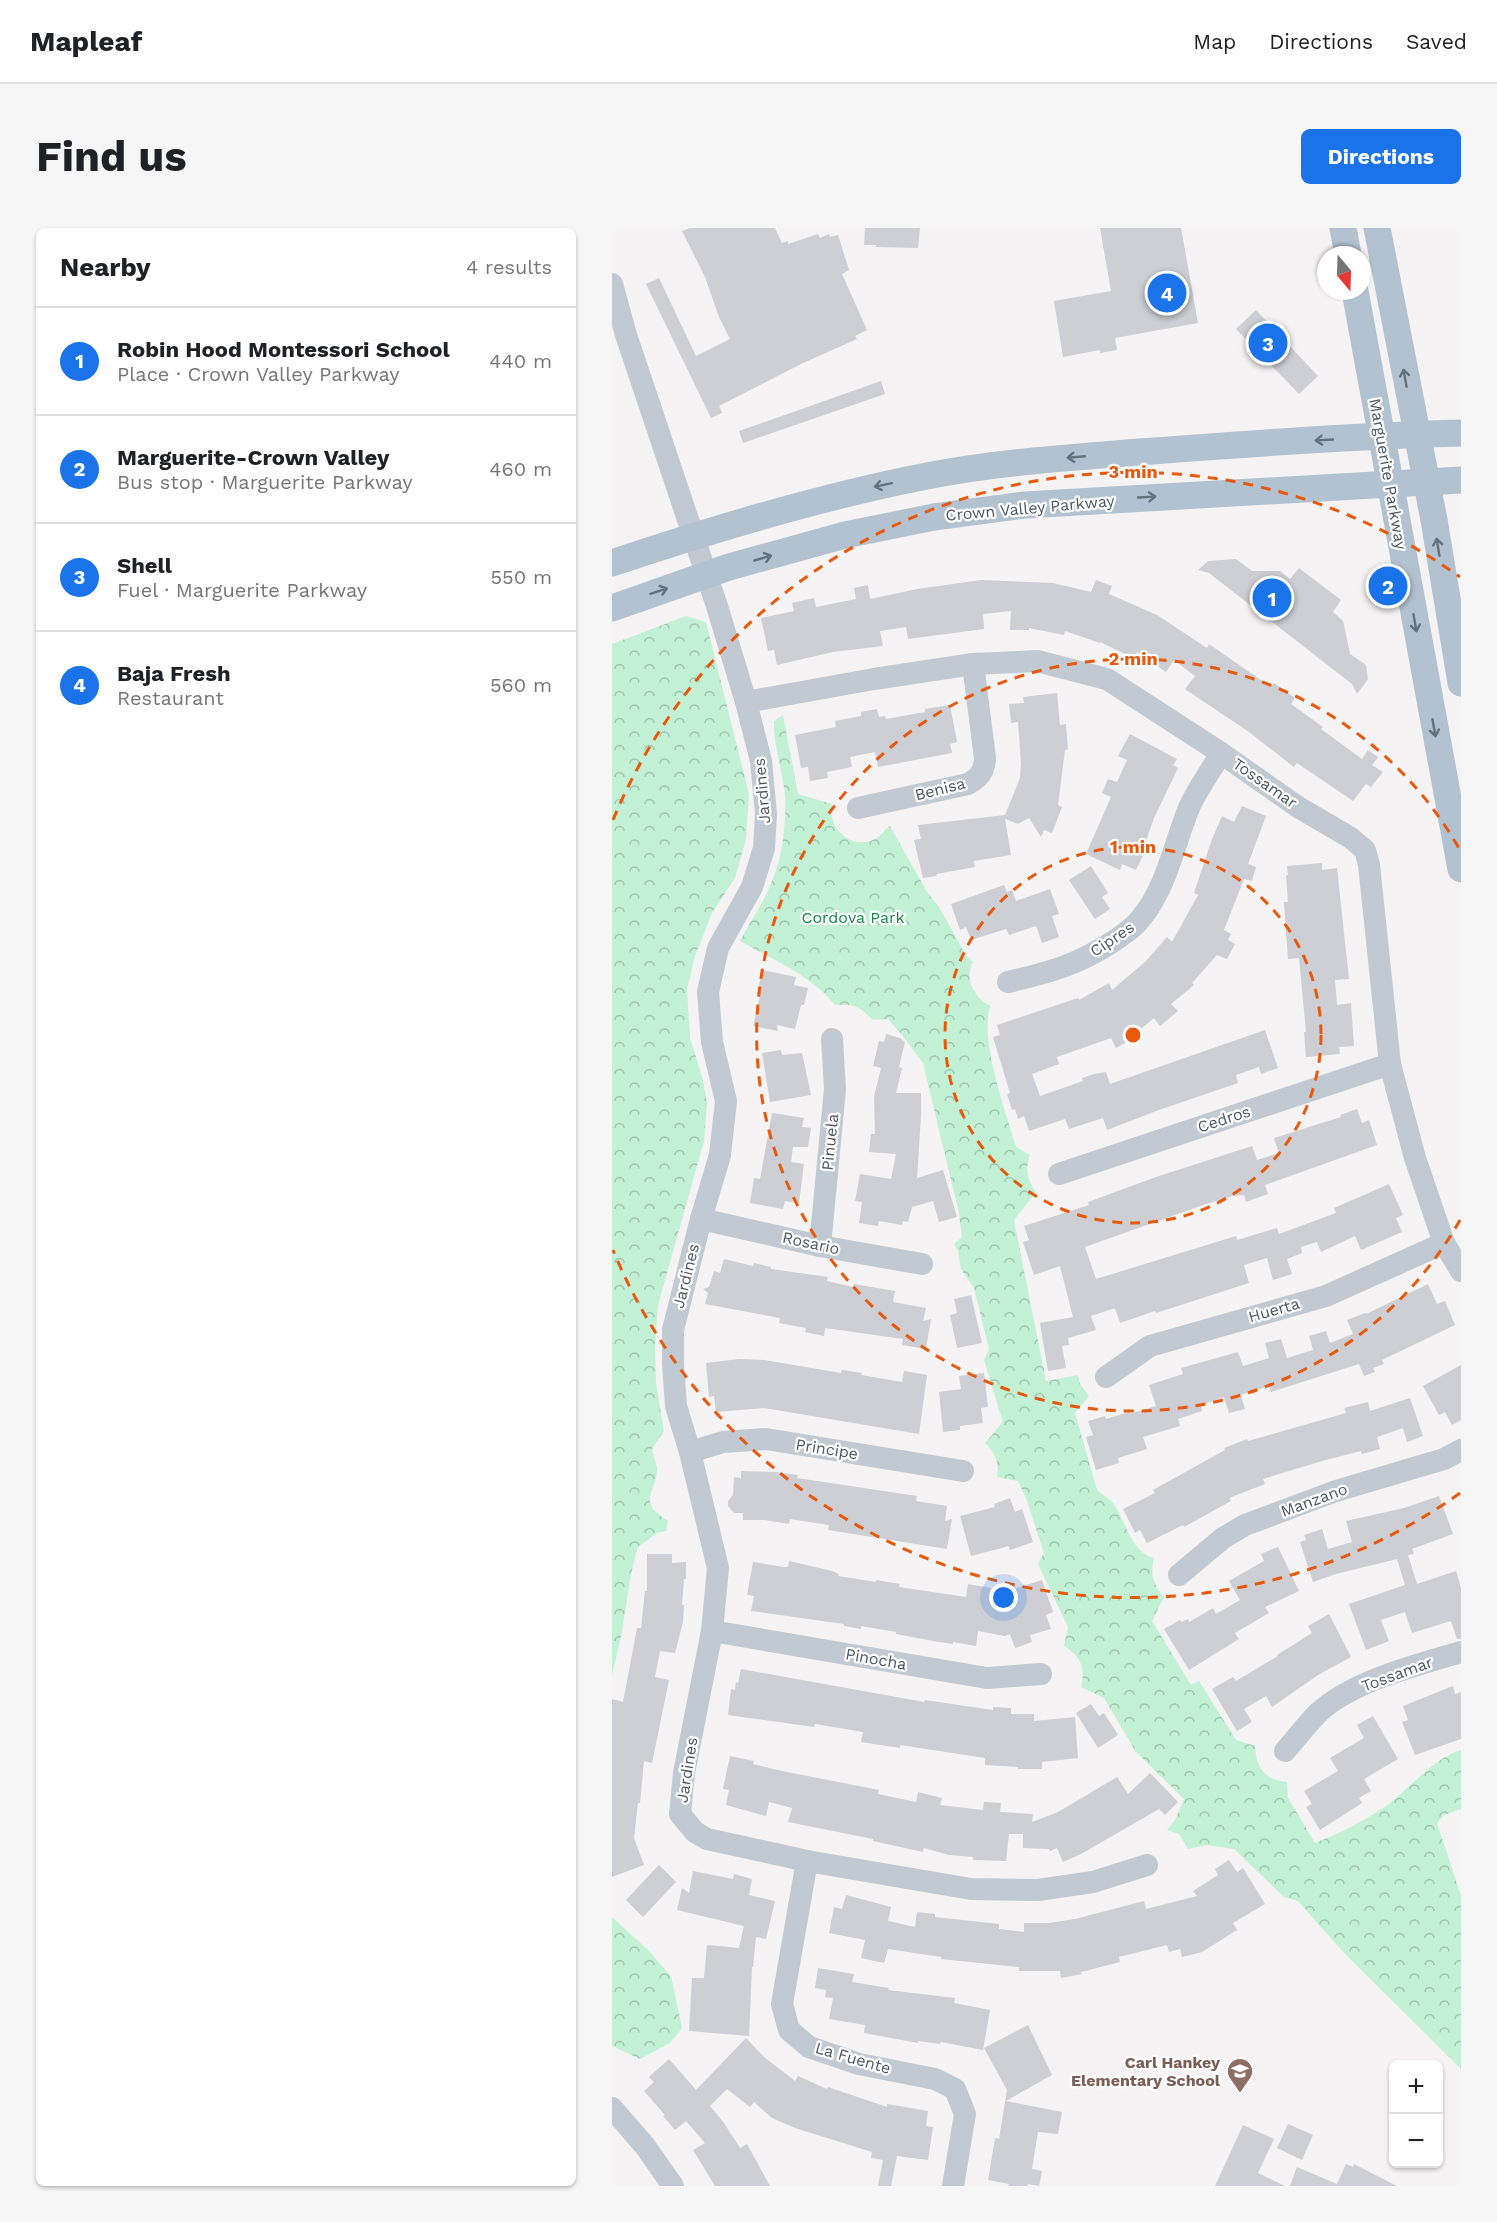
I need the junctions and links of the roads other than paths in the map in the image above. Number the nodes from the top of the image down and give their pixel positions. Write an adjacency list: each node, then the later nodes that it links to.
1 (1343, 228): 3 (main road)
2 (1377, 228): 7 (main road, Marguerite Parkway, one-way to 2)
3 (1346, 246)
4 (612, 284): 12 (street, Jardines)
5 (1357, 300): 8 (main road, Marguerite Parkway)
6 (1461, 433): 7 (main road)
7 (1417, 435): 8 (main road); 10 (main road, Marguerite Parkway)
8 (1382, 437): 11 (main road, Marguerite Parkway); 12 (main road, one-way to 12)
9 (1461, 480): 10 (main road, Crown Valley Parkway)
10 (1426, 481): 11 (main road, Crown Valley Parkway); 17 (main road, Marguerite Parkway, one-way to 10)
11 (1391, 483): 14 (main road, Crown Valley Parkway, one-way to 11); 21 (main road, Marguerite Parkway, one-way to 21)
12 (693, 535): 13 (main road); 14 (street, Jardines)
13 (612, 563)
14 (707, 576): 15 (main road, Crown Valley Parkway, one-way to 14); 18 (street, Jardines)
15 (612, 608)
16 (973, 664): 18 (street, Tossamar); 19 (street, Tossamar); 20 (street, Benisa)
17 (1461, 683)
18 (746, 702): 26 (street, Jardines)
19 (1221, 753): 22 (street, Cipres); 24 (street, Tossamar)
20 (858, 808)
21 (1461, 869)
22 (1008, 982)
23 (832, 1039): 28 (street, Pinuela)
24 (1390, 1064): 25 (street, Cedros); 27 (street, Tossamar)
25 (1059, 1174)
26 (700, 1219): 28 (street, Rosario); 33 (street, Jardines)
27 (1444, 1243): 30 (street, Tossamar); 31 (street, Huerta)
28 (820, 1246): 29 (street, Rosario)
29 (922, 1264)
30 (1461, 1271)
31 (1106, 1377)
32 (1461, 1450): 35 (street, Manzano)
33 (690, 1452): 34 (street, Principe); 36 (street, Jardines)
34 (963, 1471)
35 (1179, 1575)
36 (712, 1631): 38 (street, Pinocha); 40 (street, Jardines)
37 (1461, 1652): 39 (street, Tossamar)
38 (1041, 1674)
39 (1285, 1751)
40 (807, 1861): 41 (street, Jardines); 44 (street, La Fuente)
41 (1146, 1864)
42 (612, 2108): 43 (street)
43 (674, 2186)
44 (953, 2186)

